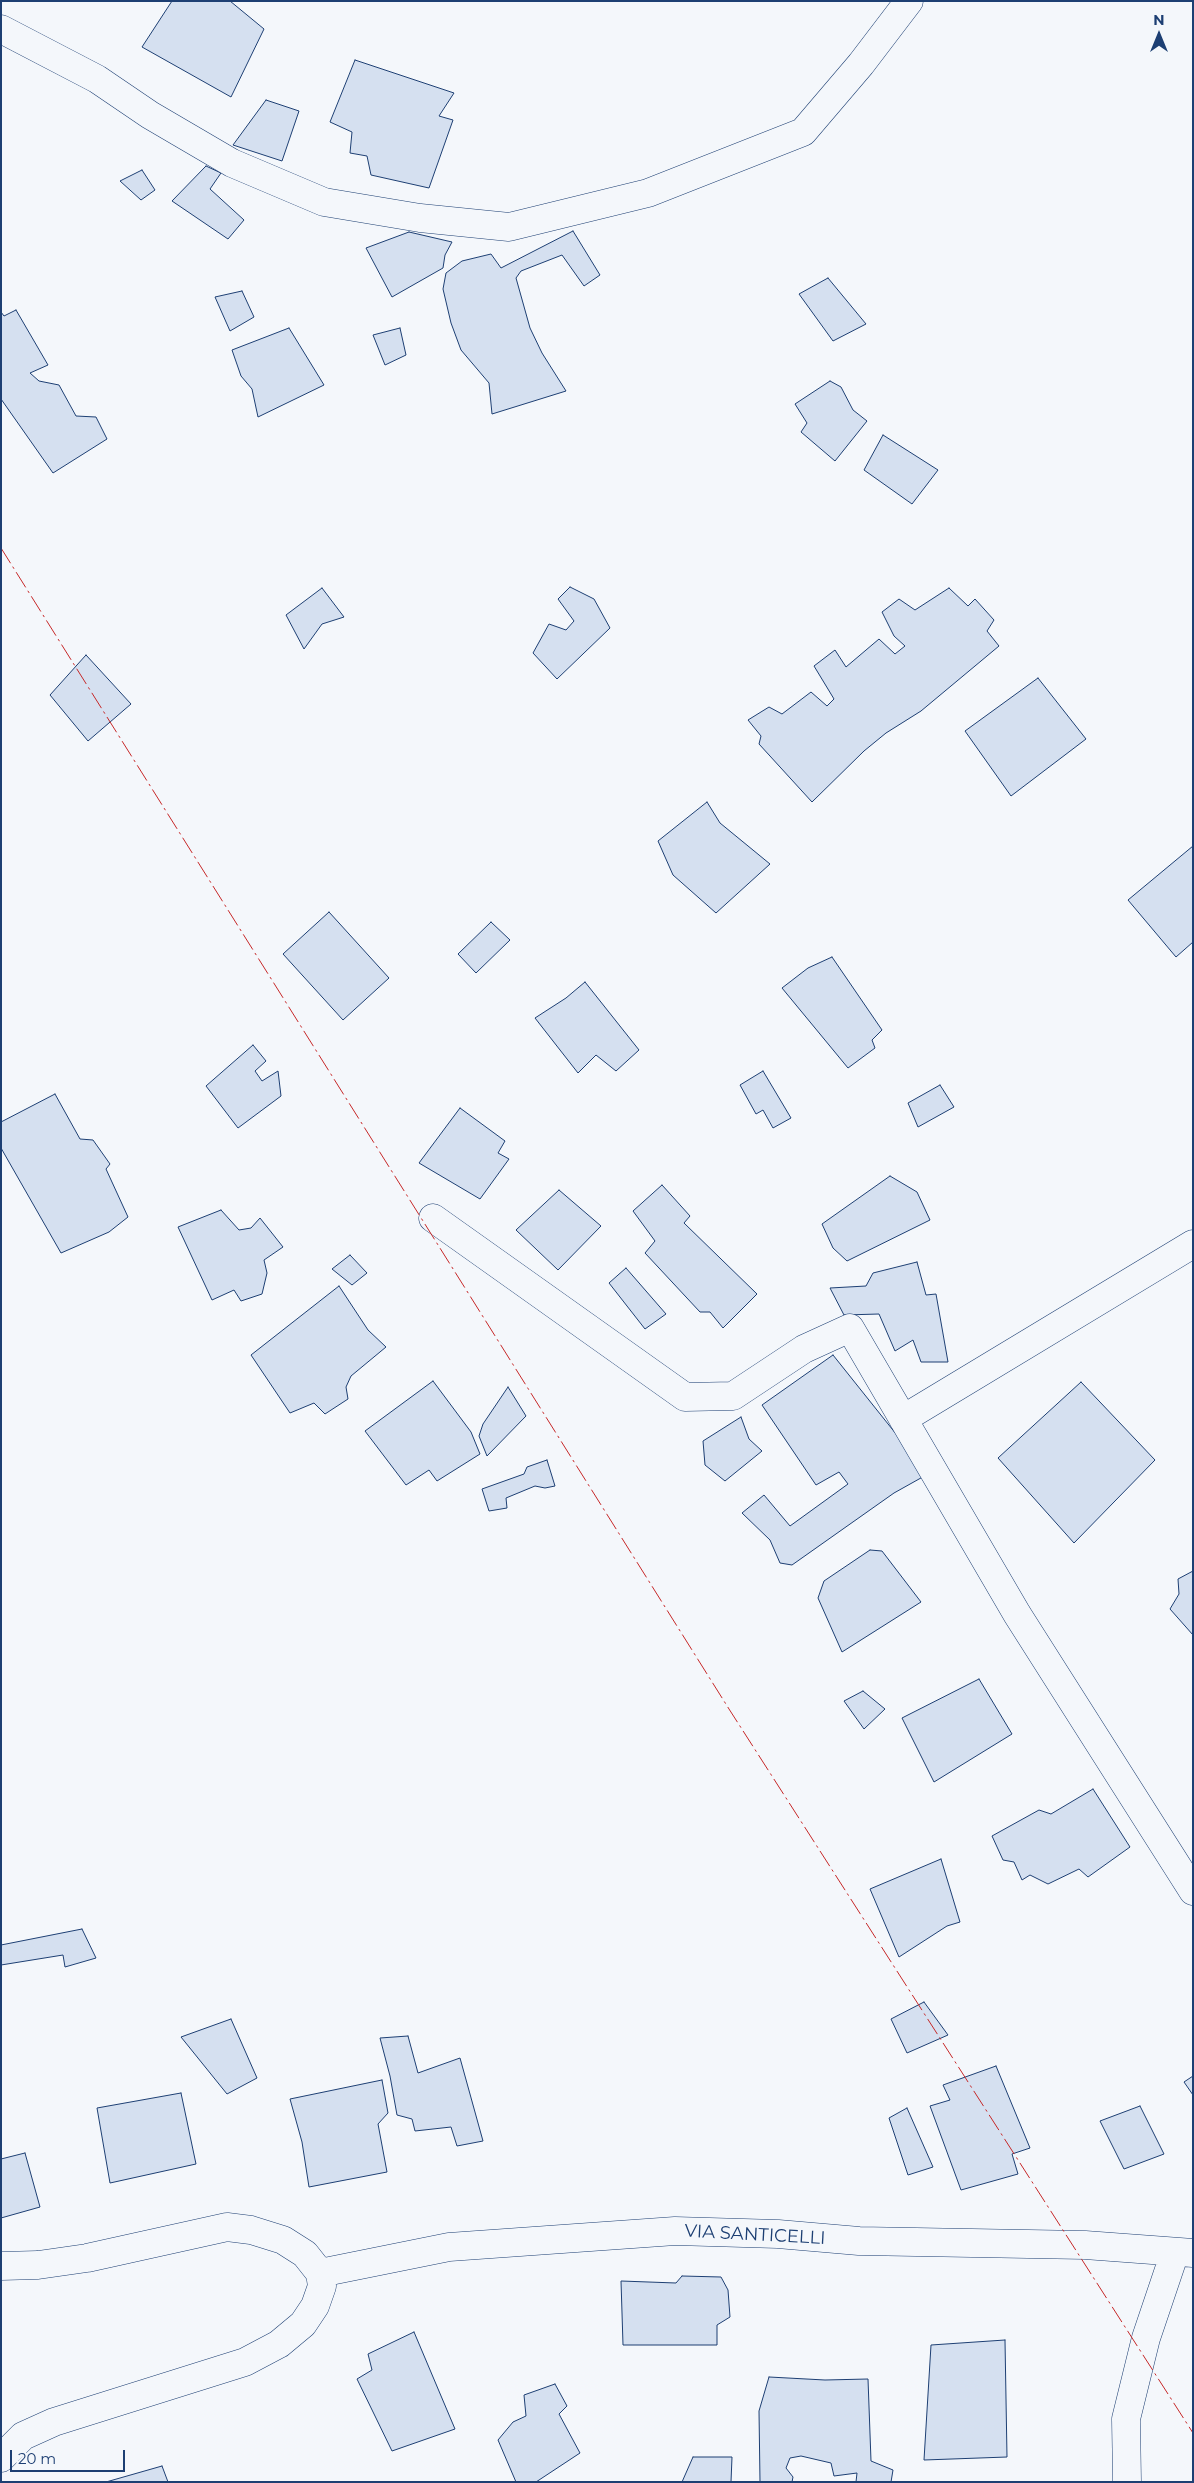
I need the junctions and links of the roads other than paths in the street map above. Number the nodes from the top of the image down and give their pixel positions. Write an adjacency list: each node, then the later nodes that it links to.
1 (908, 1): 2 (street)
2 (1, 29)
3 (433, 1218): 5 (street)
4 (1193, 1244): 5 (street)
5 (903, 1418): 6 (street)
6 (1189, 1879)
7 (1184, 2253): 9 (street, VIA SANTICELLI); 11 (street)
8 (1, 2266): 9 (street)
9 (320, 2273): 10 (street)
10 (1, 2458)
11 (1127, 2482)

